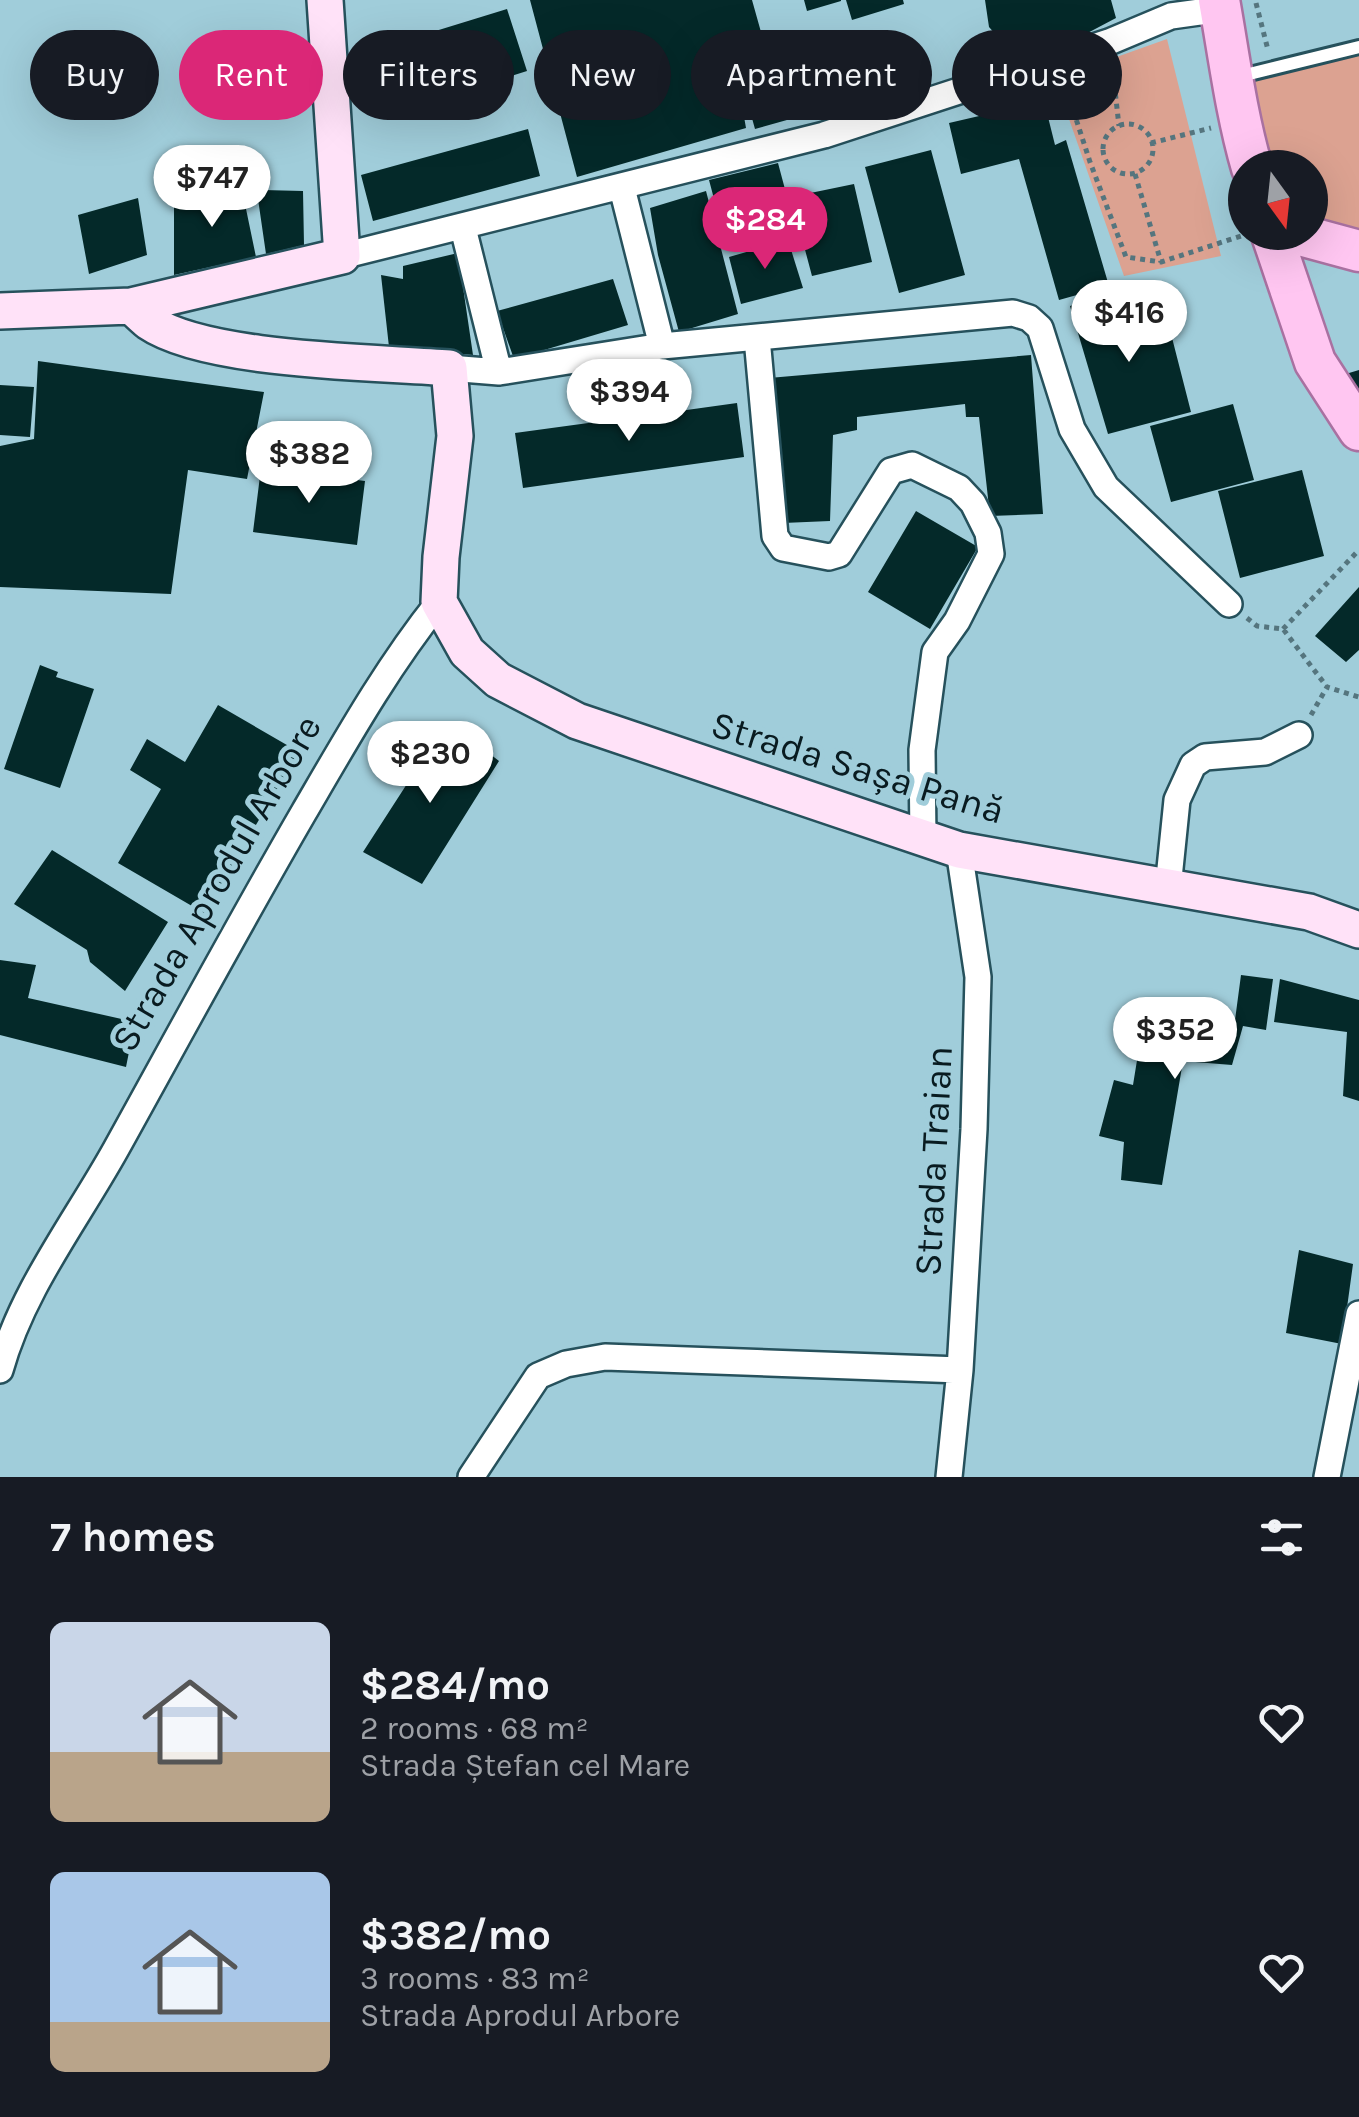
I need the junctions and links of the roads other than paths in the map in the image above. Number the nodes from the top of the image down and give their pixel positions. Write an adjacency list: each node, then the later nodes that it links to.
1 (325, 0): 11 (street)
2 (1232, 3): 4 (main road); 6 (street)
3 (1359, 47): 4 (lane)
4 (1254, 74): 5 (main road)
5 (1247, 150)
6 (622, 188): 7 (street); 15 (street)
7 (462, 228): 11 (street); 17 (street)
8 (1328, 243): 10 (main road)
9 (1277, 250): 18 (main road)
10 (1359, 251)
11 (342, 256): 12 (street)
12 (132, 306): 13 (street); 16 (street)
13 (0, 311)
14 (757, 338): 15 (street); 20 (street); 22 (street)
15 (662, 346): 17 (street)
16 (448, 368): 17 (street); 19 (street)
17 (498, 372)
18 (1359, 430)
19 (439, 602): 22 (street, Strada Sașa Pană); 27 (street, Strada Aprodul Arbore)
20 (1229, 604)
21 (1300, 735): 24 (street)
22 (923, 840): 23 (street, Strada Sașa Pană)
23 (959, 850): 24 (street, Strada Sașa Pană); 28 (street, Strada Traian)
24 (1168, 888): 25 (street, Strada Sașa Pană)
25 (1359, 930)
26 (1359, 1314): 31 (street)
27 (0, 1370)
28 (960, 1370): 29 (street); 30 (street, Strada Traian)
29 (471, 1477)
30 (949, 1477)
31 (1327, 1477)

